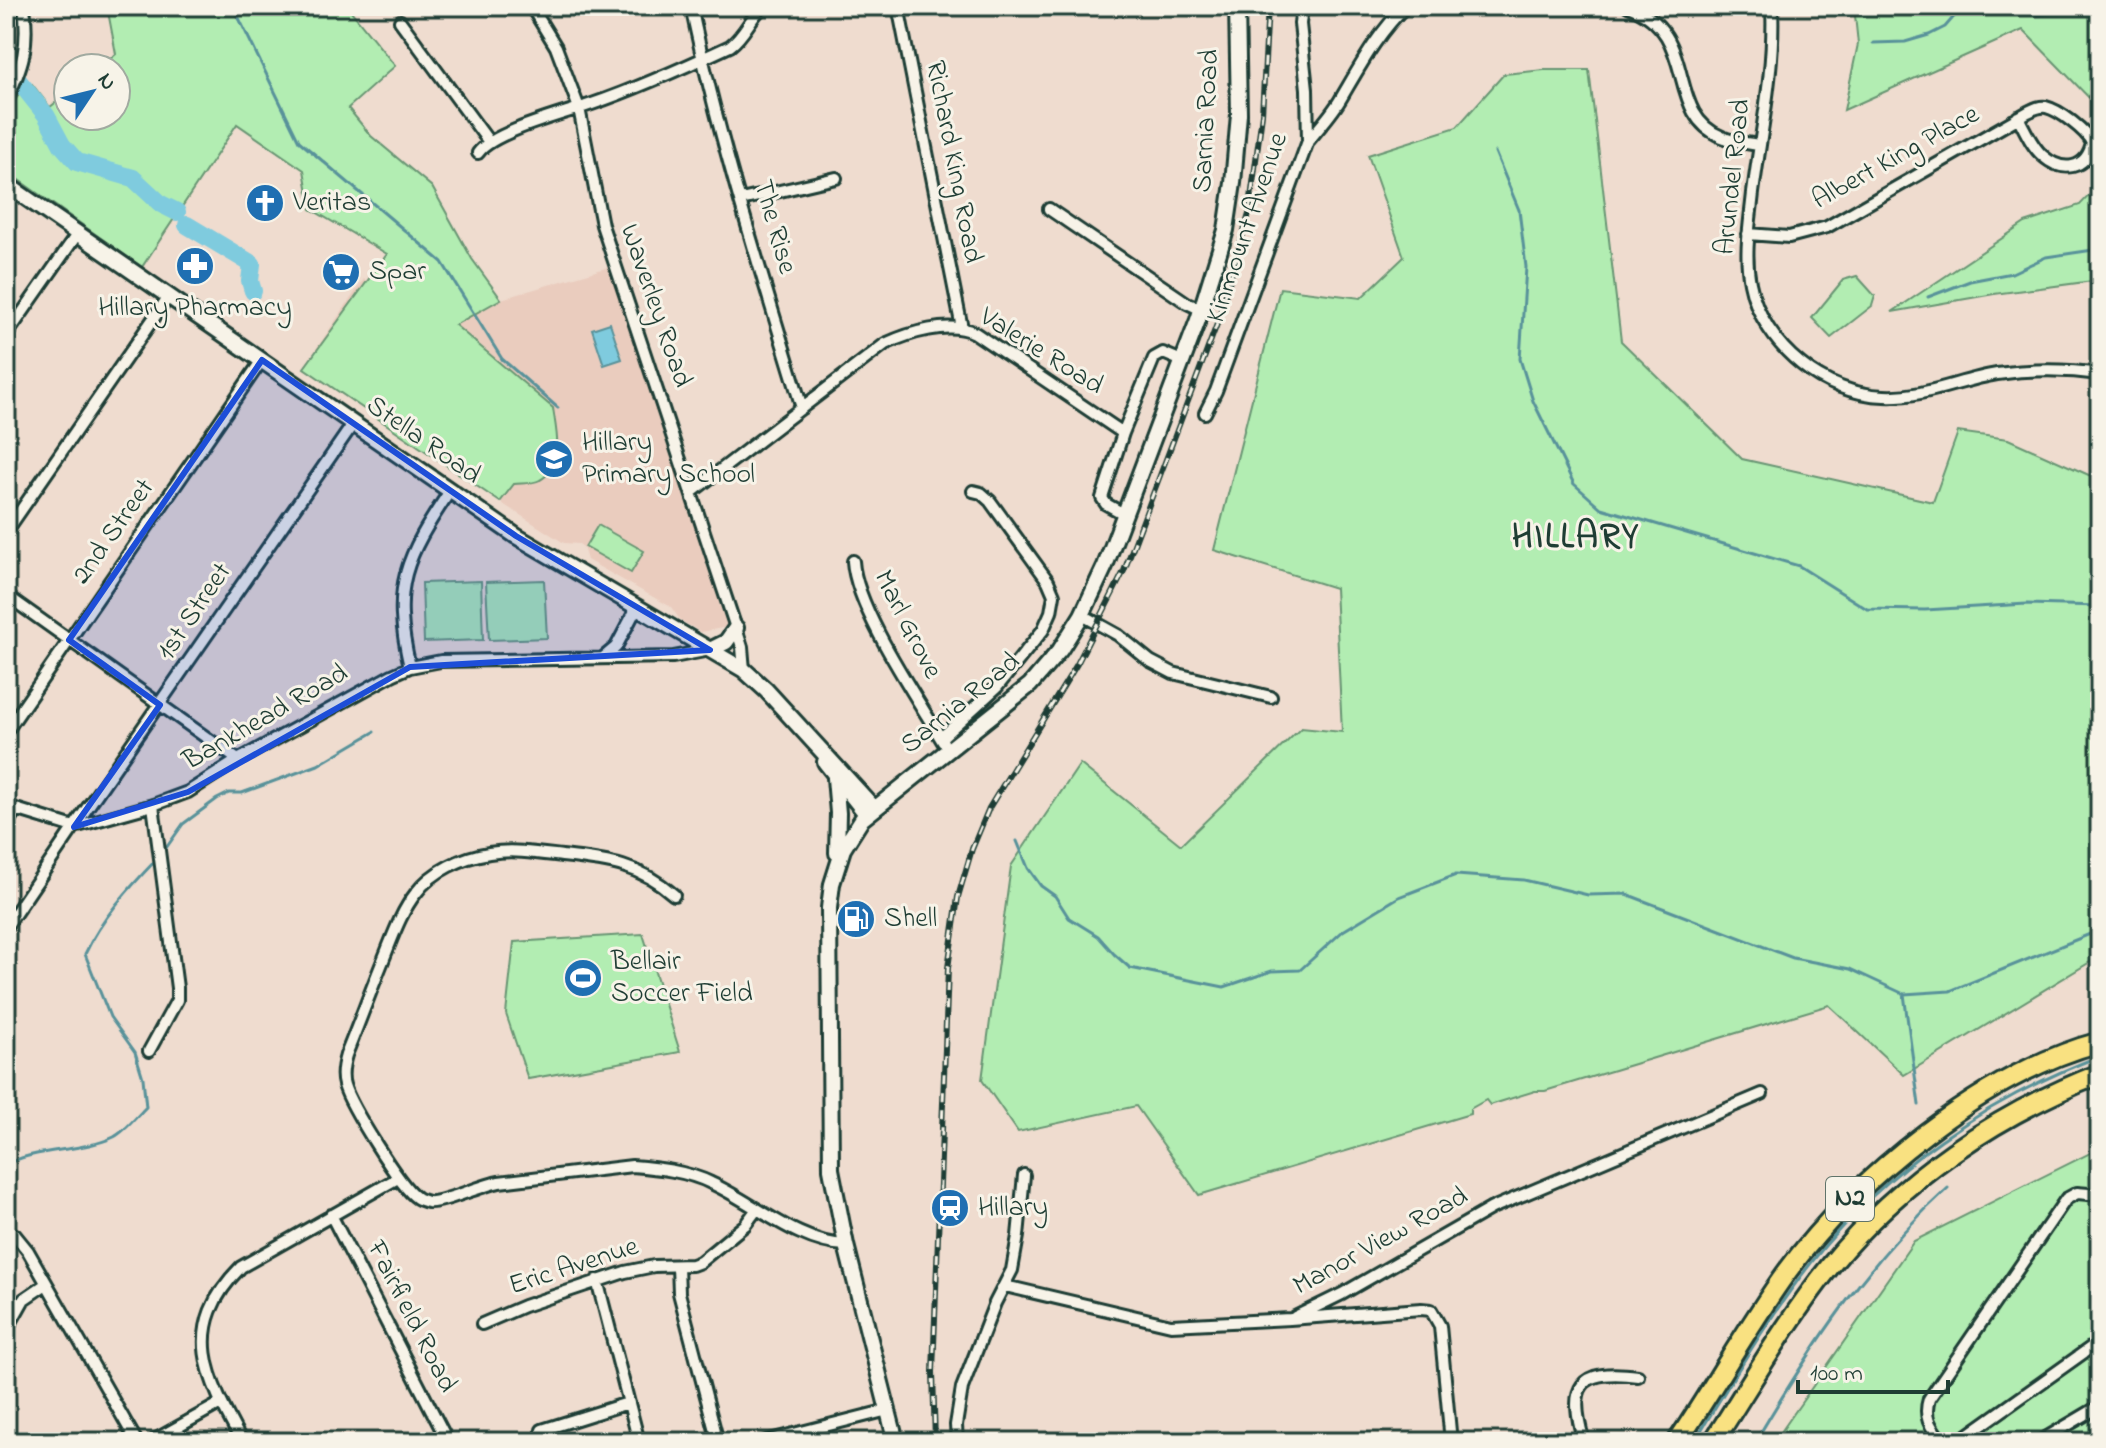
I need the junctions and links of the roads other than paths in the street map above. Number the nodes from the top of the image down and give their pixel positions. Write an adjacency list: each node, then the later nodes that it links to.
1 (24, 6): 13 (street)
2 (531, 6): 14 (street, Waverley Road)
3 (691, 6): 12 (street, The Rise)
4 (763, 6): 12 (street)
5 (898, 6): 28 (street, Richard King Road)
6 (1237, 6): 27 (main road, Sarnia Road)
7 (1302, 6): 16 (street, Kinmount Avenue)
8 (1406, 6): 16 (street)
9 (1628, 6): 18 (street)
10 (1772, 6): 18 (street, Arundel Road)
11 (400, 21): 17 (street)
12 (702, 59): 14 (street); 22 (street, The Rise)
13 (6, 101)
14 (579, 108): 17 (street); 39 (street, Waverley Road)
15 (2018, 117): 15 (street, Albert King Place); 25 (street, Albert King Place)
16 (1308, 141): 34 (street, Kinmount Avenue)
17 (489, 142): 19 (street)
18 (1759, 145): 25 (street, Arundel Road)
19 (478, 153)
20 (836, 178): 22 (street)
21 (6, 184): 24 (main road, Stella Road)
22 (741, 200): 33 (street, The Rise)
23 (1049, 209): 27 (street)
24 (78, 233): 26 (main road, Stella Road); 29 (street)
25 (1748, 234): 32 (street, Arundel Road)
26 (169, 296): 30 (main road, Stella Road); 41 (street)
27 (1202, 310): 31 (main road, Sarnia Road)
28 (962, 328): 33 (street, Valerie Road); 36 (street, Valerie Road)
29 (6, 336)
30 (262, 360): 35 (main road, Stella Road); 47 (street, 2nd Street)
31 (1182, 361): 36 (street, Valerie Road); 40 (main road, Sarnia Road)
32 (2100, 374)
33 (802, 408): 39 (street, Valerie Road)
34 (1205, 413)
35 (353, 424): 37 (main road, Stella Road); 53 (street, 1st Street)
36 (1123, 433): 40 (street, Valerie Road)
37 (450, 491): 44 (main road, Stella Road); 50 (street)
38 (973, 491): 56 (street)
39 (692, 492): 46 (street, Waverley Road)
40 (1124, 514): 45 (main road, Sarnia Road)
41 (6, 532)
42 (853, 561): 56 (street, Marl Grove)
43 (6, 595): 47 (street)
44 (637, 607): 48 (main road, Stella Road); 49 (street)
45 (1082, 615): 52 (street); 56 (main road, Sarnia Road)
46 (736, 628): 48 (main road); 51 (street, Waverley Road)
47 (69, 640): 53 (street); 54 (street, 2nd Street)
48 (710, 650): 49 (street, Bankhead Road); 51 (main road, Stella Road)
49 (604, 657): 50 (street, Bankhead Road)
50 (410, 667): 57 (street, Bankhead Road)
51 (744, 670): 55 (main road, Stella Road)
52 (1271, 697)
53 (160, 705): 57 (street); 63 (street, 1st Street)
54 (6, 732)
55 (809, 738): 58 (main road, Stella Road); 61 (main road, Stella Road)
56 (944, 744): 61 (main road, Sarnia Road)
57 (238, 760): 59 (street, Bankhead Road)
58 (835, 778): 61 (main road, Stella Road); 64 (main road)
59 (153, 805): 63 (street, Bankhead Road); 68 (street)
60 (11, 808): 62 (street); 63 (street)
61 (870, 810): 64 (main road, Sarnia Road)
62 (6, 824)
63 (74, 827): 66 (street)
64 (837, 865): 79 (main road, Sarnia Road)
65 (674, 895): 74 (street)
66 (6, 927)
67 (2100, 1042): 105 (highway, N2)
68 (149, 1051)
69 (2100, 1074): 72 (highway, N2)
70 (2100, 1086): 72 (highway)
71 (1762, 1094): 84 (street, Manor View Road)
72 (1967, 1142): 106 (highway, N2)
73 (1024, 1175): 83 (street)
74 (398, 1178): 76 (street); 77 (street)
75 (2100, 1195): 107 (street)
76 (757, 1209): 79 (street); 80 (street, Eric Avenue)
77 (331, 1215): 89 (street); 97 (street, Fairfield Road)
78 (6, 1230): 82 (street)
79 (846, 1245): 92 (main road, Sarnia Road)
80 (678, 1266): 81 (street, Eric Avenue); 99 (street)
81 (597, 1280): 85 (street, Eric Avenue); 90 (street)
82 (46, 1284): 86 (street); 94 (street)
83 (1005, 1286): 84 (street, Manor View Road); 102 (street)
84 (1290, 1319): 103 (street)
85 (482, 1324)
86 (6, 1331)
87 (2100, 1341): 108 (street)
88 (1638, 1376): 104 (street)
89 (221, 1403): 95 (street); 96 (street)
90 (628, 1403): 93 (street); 98 (street)
91 (2100, 1406): 109 (street)
92 (888, 1410): 100 (street); 101 (main road, Sarnia Road)
93 (542, 1430)
94 (137, 1442)
95 (151, 1442)
96 (242, 1442)
97 (448, 1442)
98 (639, 1442)
99 (718, 1442)
100 (762, 1442)
101 (896, 1442)
102 (957, 1442)
103 (1451, 1442)
104 (1584, 1442)
105 (1677, 1442)
106 (1713, 1442)
107 (1942, 1442)
108 (1958, 1442)
109 (2039, 1442)

